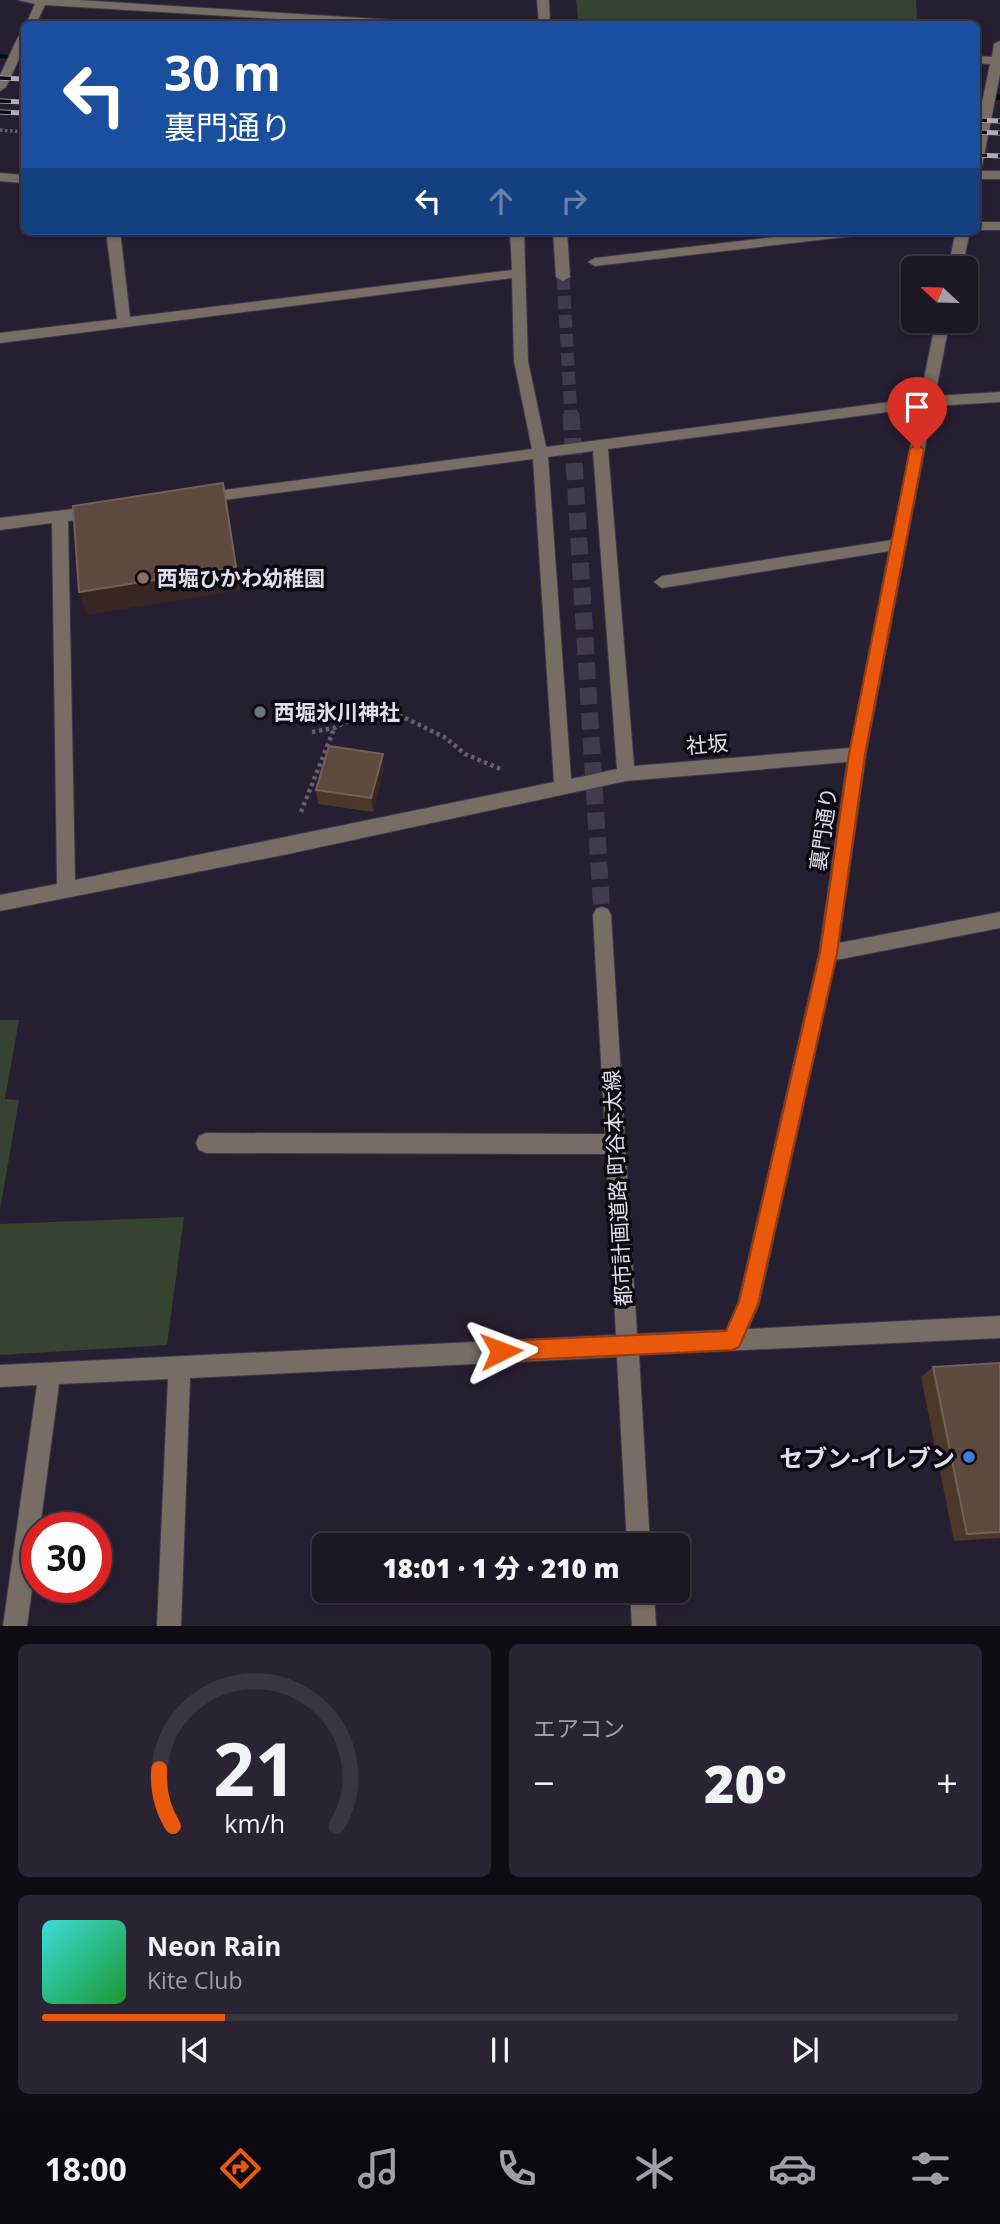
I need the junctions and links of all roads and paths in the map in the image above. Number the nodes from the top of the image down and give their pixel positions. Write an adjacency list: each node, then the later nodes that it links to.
1 (24, 0): 3 (street)
2 (543, 0): 7 (street)
3 (42, 1): 4 (street); 5 (street)
4 (115, 3): 6 (street)
5 (32, 21)
6 (368, 21)
7 (545, 21)
8 (21, 44): 12 (street)
9 (1000, 44): 11 (street)
10 (980, 59): 11 (street)
11 (998, 61): 14 (street)
12 (7, 66): 13 (street)
13 (0, 87)
14 (989, 105): 17 (street)
15 (0, 130): 16 (path)
16 (21, 132)
17 (980, 147)
18 (980, 175): 19 (street)
19 (1000, 175)
20 (0, 177): 21 (street)
21 (21, 179)
22 (980, 226): 23 (street)
23 (1000, 226)
24 (113, 235): 33 (street)
25 (517, 235): 31 (street)
26 (560, 235): 32 (street)
27 (828, 235): 30 (street)
28 (962, 235): 29 (street)
29 (958, 256)
30 (595, 262)
31 (519, 273): 33 (street); 39 (street)
32 (563, 277)
33 (124, 323): 35 (street)
34 (940, 333): 37 (street, 裏門通り)
35 (0, 338)
36 (1000, 397): 37 (street)
37 (926, 402): 38 (street); 44 (street, 裏門通り)
38 (600, 444): 39 (street); 50 (street)
39 (540, 453): 40 (street); 51 (street)
40 (183, 500)
41 (115, 509): 42 (street)
42 (60, 517): 43 (street); 53 (street)
43 (0, 524)
44 (900, 544): 45 (street); 48 (street, 裏門通り)
45 (662, 582)
46 (334, 729): 47 (path); 49 (path); 52 (path)
47 (312, 732)
48 (857, 754): 50 (street, 社坂); 57 (street, 裏門通り)
49 (509, 772)
50 (626, 774): 51 (street, 社坂)
51 (563, 787): 52 (street, 社坂)
52 (288, 846): 53 (street, 社坂)
53 (66, 889): 54 (street, 社坂)
54 (0, 903)
55 (602, 915): 59 (street, 都市計画道路 町谷本太線)
56 (1000, 920): 57 (street)
57 (828, 953): 61 (street, 裏門通り)
58 (206, 1143): 59 (street)
59 (616, 1144): 62 (street, 都市計画道路 町谷本太線)
60 (1000, 1327): 61 (street)
61 (732, 1340): 62 (street)
62 (626, 1345): 63 (street); 66 (street, 都市計画道路 町谷本太線)
63 (178, 1367): 64 (street); 69 (street)
64 (50, 1373): 65 (street); 68 (street)
65 (0, 1376)
66 (638, 1533)
67 (643, 1603): 70 (street)
68 (15, 1626)
69 (169, 1626)
70 (644, 1626)

